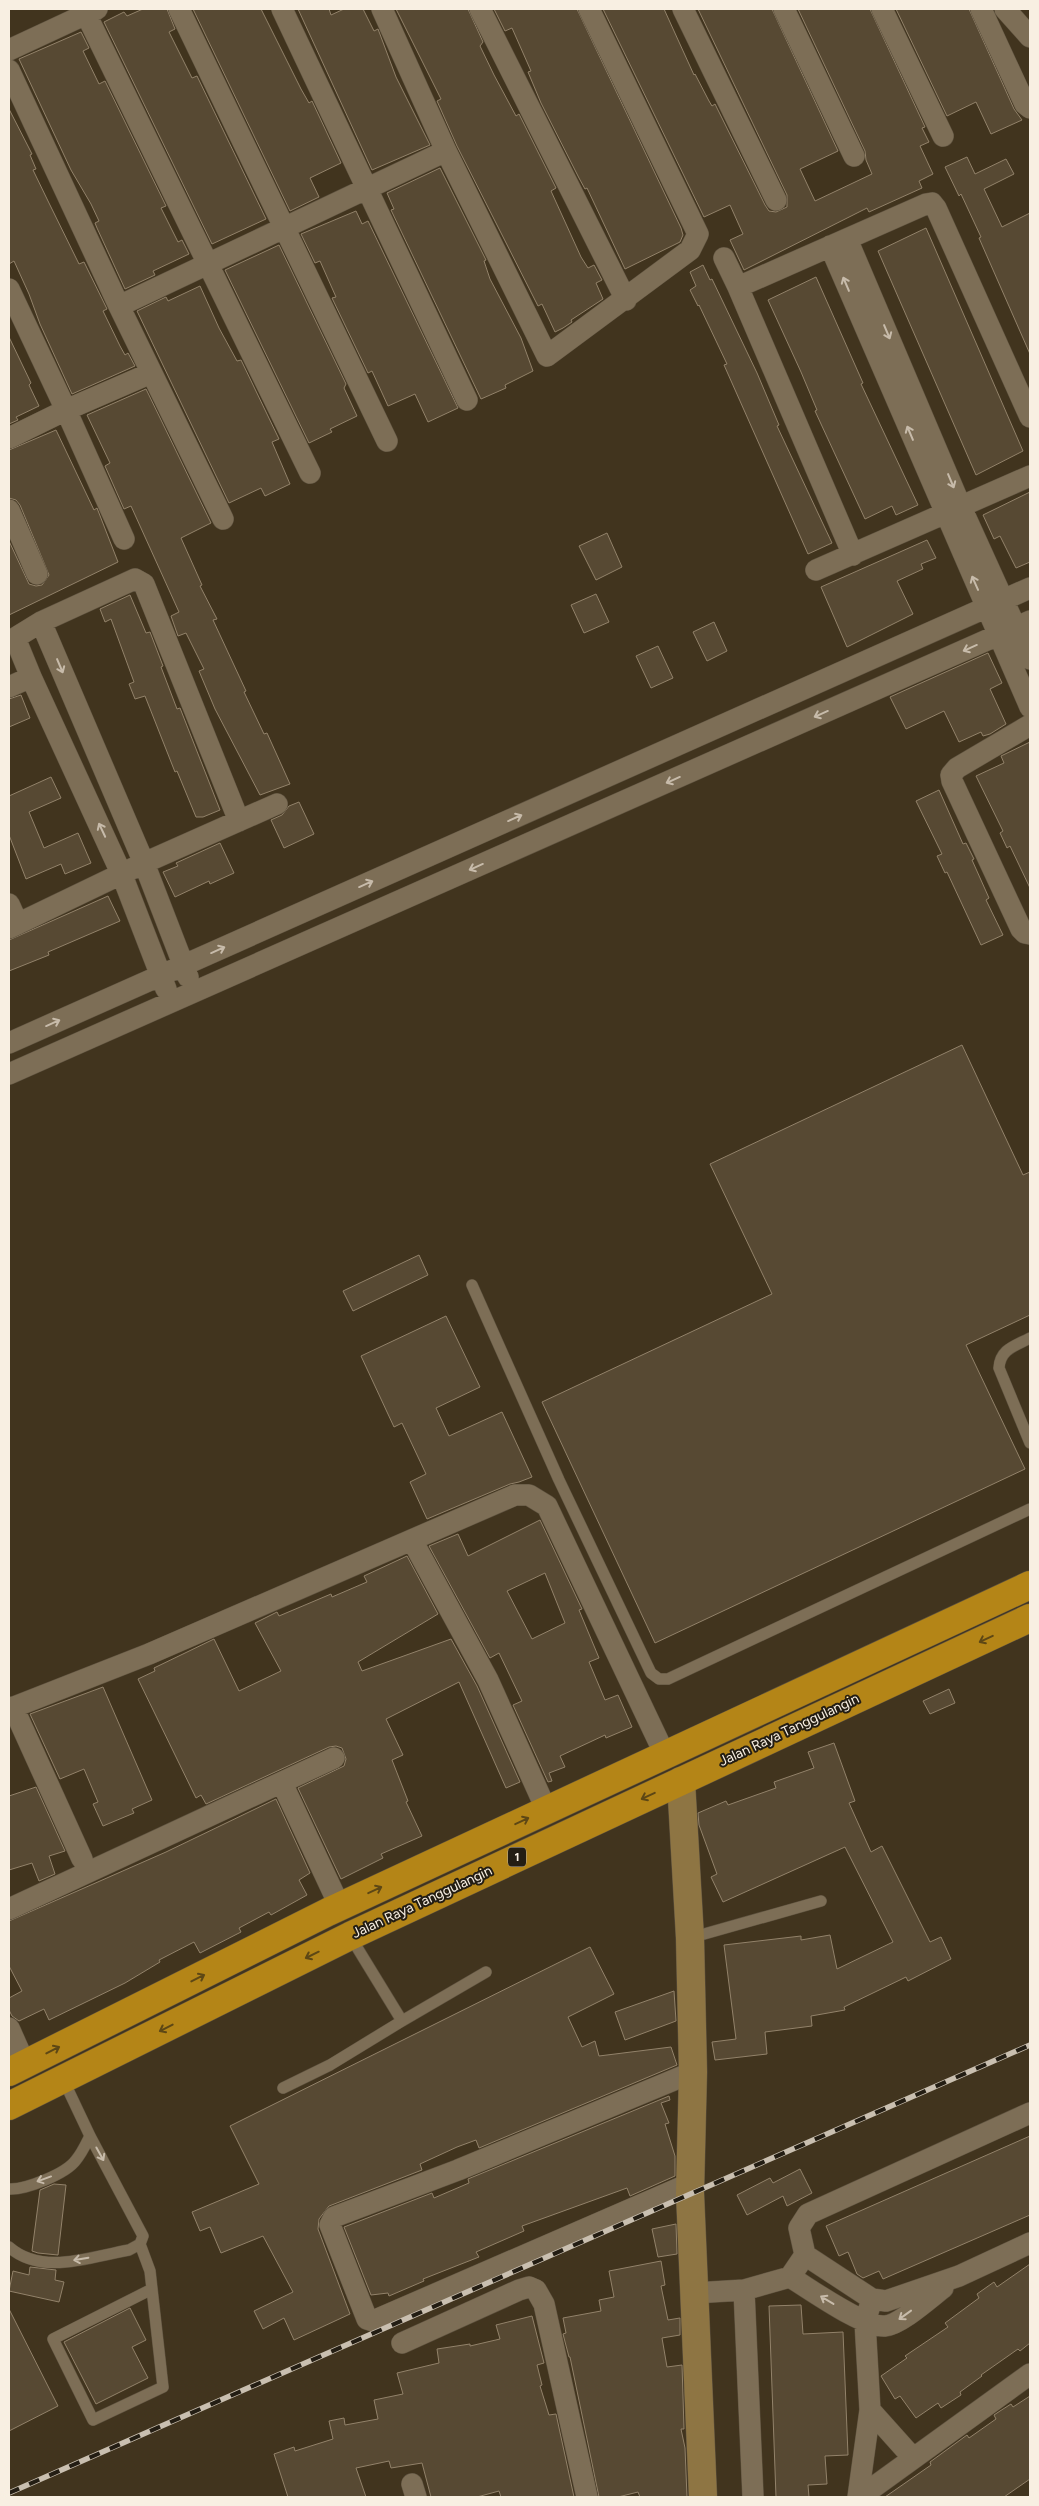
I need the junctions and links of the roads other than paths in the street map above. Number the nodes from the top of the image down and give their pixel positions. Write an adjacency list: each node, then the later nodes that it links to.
1 (179, 9): 21 (street)
2 (282, 9): 19 (street)
3 (382, 9): 17 (street)
4 (480, 9): 27 (street)
5 (589, 9): 27 (street)
6 (683, 9): 20 (street)
7 (784, 9): 18 (street)
8 (882, 9): 16 (street)
9 (981, 9): 15 (street)
10 (1005, 9): 12 (street)
11 (92, 12): 13 (street); 24 (street)
12 (1030, 37)
13 (9, 50)
14 (9, 70): 28 (street)
15 (1030, 108)
16 (942, 136)
17 (446, 151): 19 (street); 27 (street)
18 (854, 156)
19 (367, 189): 21 (street); 30 (street)
20 (776, 200)
21 (284, 229): 24 (street); 34 (street)
22 (839, 243): 25 (street); 32 (street); 38 (street)
23 (724, 258): 25 (street)
24 (208, 263): 28 (street); 35 (street)
25 (738, 287): 41 (street)
26 (9, 289): 31 (street)
27 (626, 300)
28 (119, 306): 29 (street)
29 (151, 373): 31 (street); 39 (street)
30 (467, 400)
31 (66, 410): 33 (street); 40 (street)
32 (1030, 417)
33 (9, 438)
34 (387, 441)
35 (310, 473)
36 (1030, 476): 38 (street)
37 (9, 510): 43 (street)
38 (953, 511): 41 (street); 45 (street)
39 (223, 519)
40 (124, 539)
41 (853, 555): 42 (street)
42 (816, 570)
43 (37, 574)
44 (1030, 588): 45 (street)
45 (995, 605): 47 (street); 53 (street)
46 (41, 622): 49 (street); 56 (street); 57 (street, one-way to 57)
47 (1015, 628): 48 (street); 51 (street); 54 (street, one-way to 54)
48 (1030, 659)
49 (31, 677): 50 (street); 58 (street, one-way to 49)
50 (9, 687)
51 (1030, 707)
52 (1030, 725): 61 (street)
53 (625, 769): 54 (street); 62 (street, one-way to 53)
54 (637, 796): 64 (street, one-way to 64)
55 (277, 804): 56 (street)
56 (239, 821): 57 (street)
57 (144, 863): 58 (street); 62 (street)
58 (122, 875): 60 (street); 63 (street)
59 (9, 904): 60 (street)
60 (13, 926)
61 (1030, 934)
62 (183, 965): 63 (street); 64 (street)
63 (162, 975): 65 (street); 66 (street, one-way to 63)
64 (195, 991): 65 (street)
65 (170, 1002): 67 (street)
66 (9, 1043)
67 (9, 1074)
68 (472, 1285): 71 (lane)
69 (1030, 1338): 70 (lane)
70 (1030, 1443)
71 (1030, 1509)
72 (412, 1540): 79 (street); 80 (street); 84 (street)
73 (1030, 1585): 75 (highway, 1)
74 (1030, 1618): 77 (highway, Jalan Raya Tanggulangin / 1, one-way to 77)
75 (895, 1647): 76 (highway, 1); 77 (highway)
76 (843, 1672): 78 (highway); 80 (highway, 1)
77 (906, 1675): 78 (highway, Jalan Raya Tanggulangin / 1)
78 (855, 1698): 82 (highway, Jalan Raya Tanggulangin / 1)
79 (11, 1708): 85 (street)
80 (665, 1756): 84 (highway, 1)
81 (334, 1758): 83 (street)
82 (680, 1781): 89 (highway, Jalan Raya Tanggulangin / 1, one-way to 89); 90 (street)
83 (282, 1783): 87 (street); 88 (street)
84 (546, 1810): 87 (highway, 1, one-way to 84)
85 (82, 1859)
86 (821, 1902): 90 (lane)
87 (340, 1907): 94 (highway, 1, one-way to 87)
88 (9, 1909)
89 (350, 1936): 92 (lane); 96 (highway, Jalan Raya Tanggulangin / 1, one-way to 96)
90 (690, 1938): 95 (street)
91 (486, 1972): 92 (lane)
92 (402, 2021): 97 (lane)
93 (9, 2028): 94 (street)
94 (17, 2068)
95 (694, 2072): 101 (street); 101 (street)
96 (63, 2079): 98 (highway, Jalan Raya Tanggulangin / 1); 100 (lane)
97 (282, 2088)
98 (9, 2106)
99 (1030, 2113): 106 (street)
100 (90, 2136): 102 (lane, one-way to 102); 104 (lane, one-way to 104)
101 (690, 2183): 111 (street)
102 (9, 2188)
103 (1030, 2243): 107 (street)
104 (140, 2244): 105 (lane, one-way to 105); 109 (lane)
105 (9, 2247)
106 (805, 2255): 108 (street); 112 (street)
107 (959, 2276): 112 (street); 113 (street, one-way to 113)
108 (790, 2277): 110 (street); 113 (street, one-way to 108)
109 (152, 2289): 109 (lane)
110 (744, 2290): 111 (street); 120 (street)
111 (694, 2292): 119 (street)
112 (872, 2299): 113 (street)
113 (865, 2322): 116 (street)
114 (402, 2343): 118 (street)
115 (1030, 2374): 117 (street)
116 (870, 2410): 117 (street); 121 (street)
117 (913, 2458): 121 (street)
118 (587, 2497)
119 (703, 2497)
120 (754, 2497)
121 (859, 2497)

